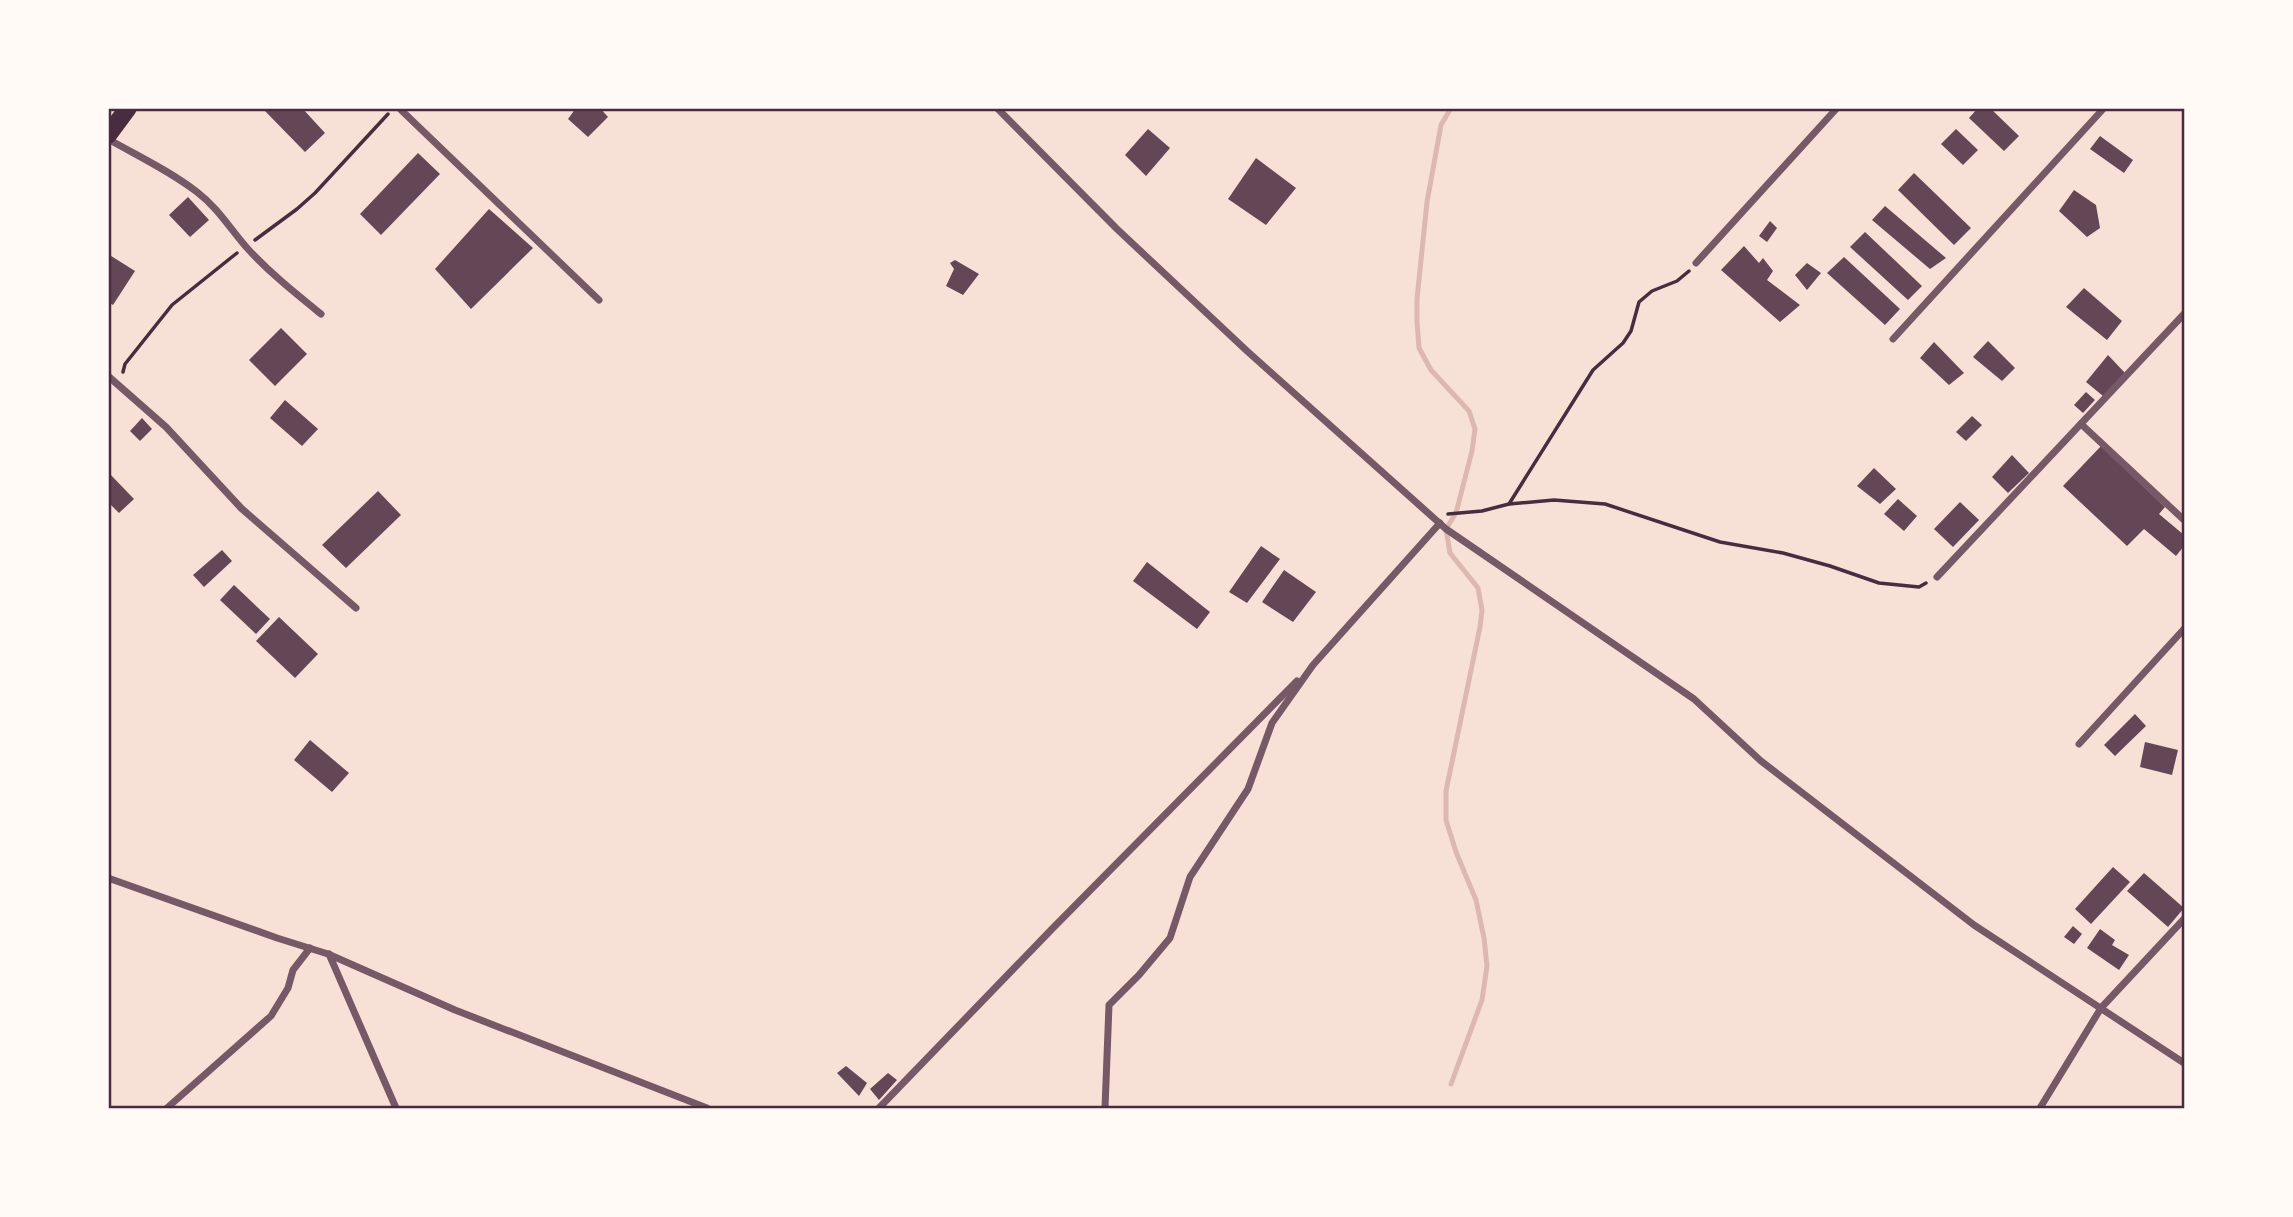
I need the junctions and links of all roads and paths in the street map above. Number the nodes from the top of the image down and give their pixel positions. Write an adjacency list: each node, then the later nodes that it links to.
1 (128, 108): 6 (main road)
2 (399, 108): 8 (street)
3 (997, 108): 15 (street)
4 (1837, 108): 7 (street)
5 (2104, 108): 11 (street)
6 (108, 137): 9 (street)
7 (1696, 263): 14 (path)
8 (599, 300)
9 (321, 314)
10 (2185, 314): 13 (street)
11 (1893, 338)
12 (108, 376): 18 (street)
13 (2081, 424): 16 (street); 17 (street)
14 (1509, 504): 15 (path); 17 (path)
15 (1436, 520): 20 (street); 26 (street)
16 (2185, 520)
17 (1937, 578)
18 (356, 608)
19 (2185, 629): 21 (street)
20 (1312, 665): 31 (street); 32 (street)
21 (2079, 744)
22 (108, 878): 24 (street)
23 (2185, 919): 26 (street)
24 (310, 948): 25 (street); 28 (street)
25 (328, 954): 29 (street); 30 (street)
26 (2101, 1008): 27 (street); 33 (street)
27 (2185, 1063)
28 (167, 1108)
29 (396, 1108)
30 (707, 1108)
31 (879, 1108)
32 (1105, 1108)
33 (2040, 1108)

